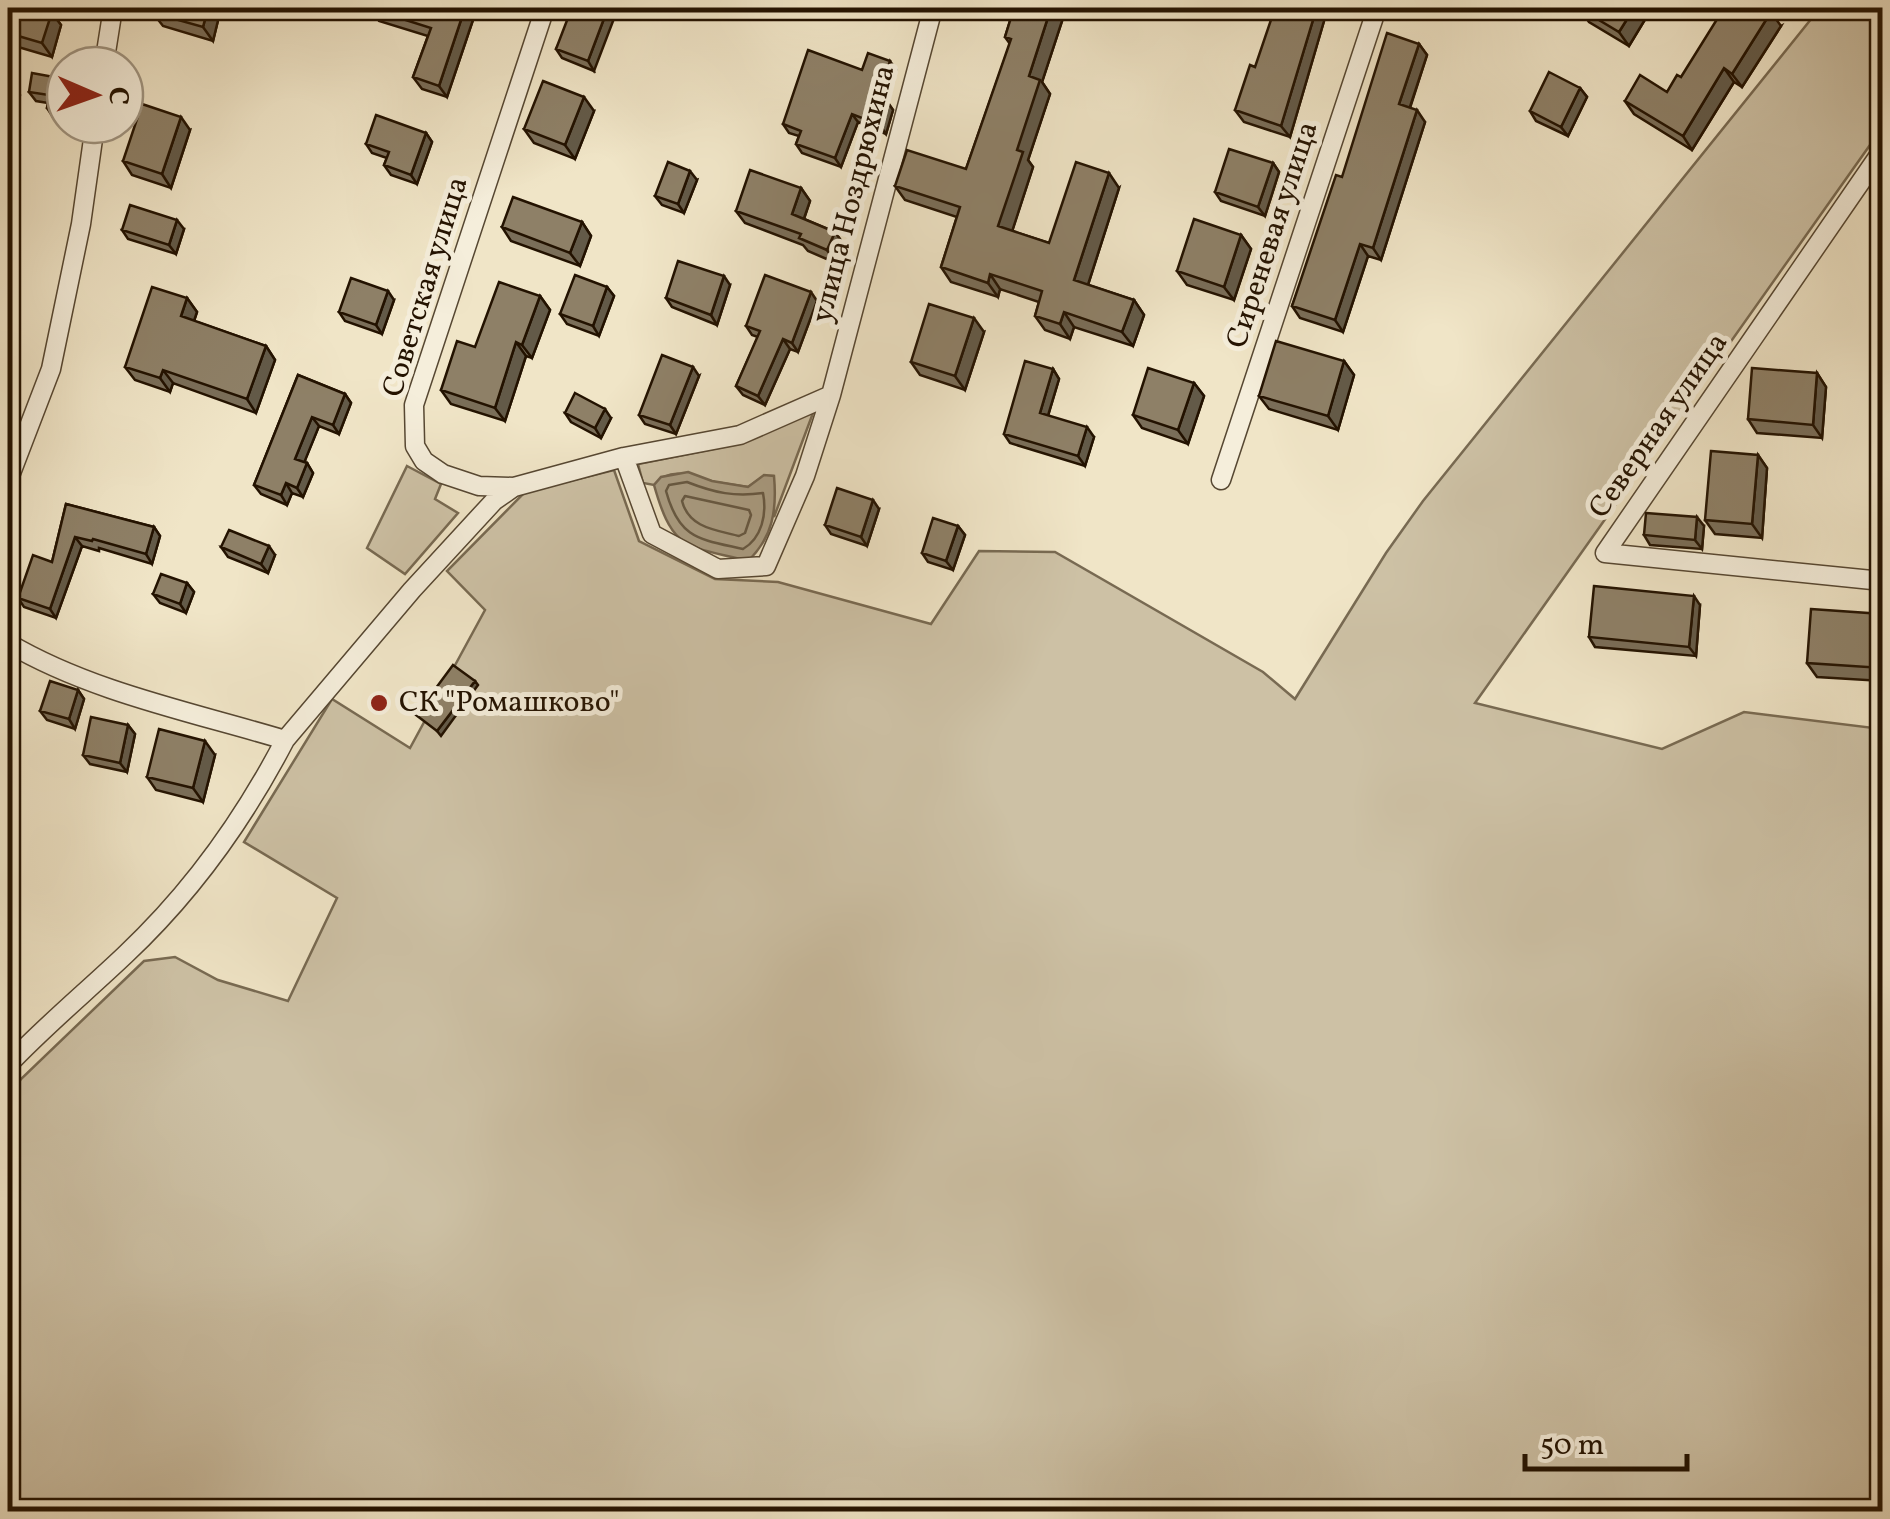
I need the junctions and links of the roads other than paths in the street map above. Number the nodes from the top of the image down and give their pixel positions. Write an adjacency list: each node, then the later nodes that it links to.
1 (113, 8): 5 (street)
2 (544, 8): 12 (street, Советская улица)
3 (932, 8): 8 (street, улица Ноздрюхина)
4 (1376, 8): 10 (street, Сиреневая улица)
5 (107, 45)
6 (92, 145): 11 (street)
7 (1882, 150): 13 (street, Северная улица)
8 (831, 395): 9 (street, Советская улица); 9 (street, улица Ноздрюхина)
9 (624, 457): 12 (street, Советская улица)
10 (1221, 480)
11 (8, 481)
12 (514, 487): 15 (street)
13 (1882, 581)
14 (8, 643): 15 (street)
15 (284, 740): 16 (street)
16 (8, 1065)

